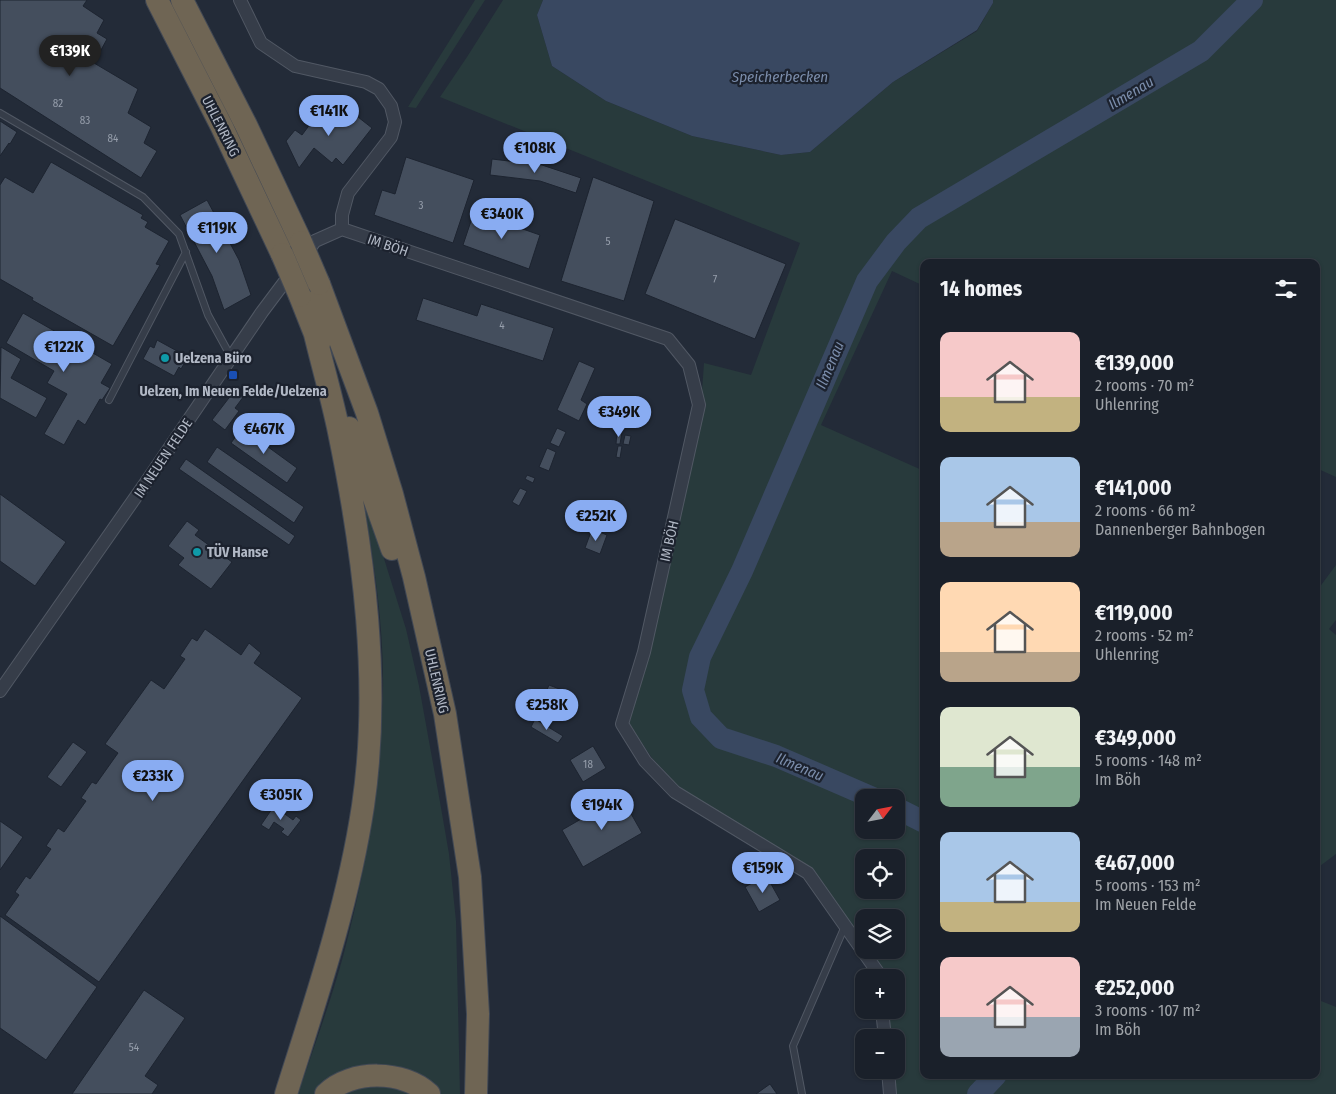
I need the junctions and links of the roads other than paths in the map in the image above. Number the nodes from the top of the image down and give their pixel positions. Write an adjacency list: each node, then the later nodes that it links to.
1 (157, 0): 7 (highway, UHLENRING, bridge)
2 (182, 0): 11 (highway, UHLENRING, bridge)
3 (240, 0): 5 (street)
4 (0, 113): 6 (lane)
5 (338, 231): 8 (street, IM NEUEN FELDE); 12 (street, IM BÖH)
6 (186, 252): 8 (lane); 9 (lane)
7 (314, 330): 11 (highway); 16 (highway)
8 (231, 357): 10 (street, IM NEUEN FELDE)
9 (109, 400)
10 (0, 691)
11 (445, 714): 14 (highway, UHLENRING)
12 (845, 925): 13 (street, IM BÖH); 21 (lane)
13 (876, 969)
14 (478, 1014): 19 (highway, UHLENRING); 20 (highway)
15 (889, 1079): 22 (street)
16 (286, 1094)
17 (326, 1094): 18 (highway)
18 (429, 1094)
19 (476, 1094)
20 (488, 1094)
21 (802, 1094)
22 (890, 1094)

